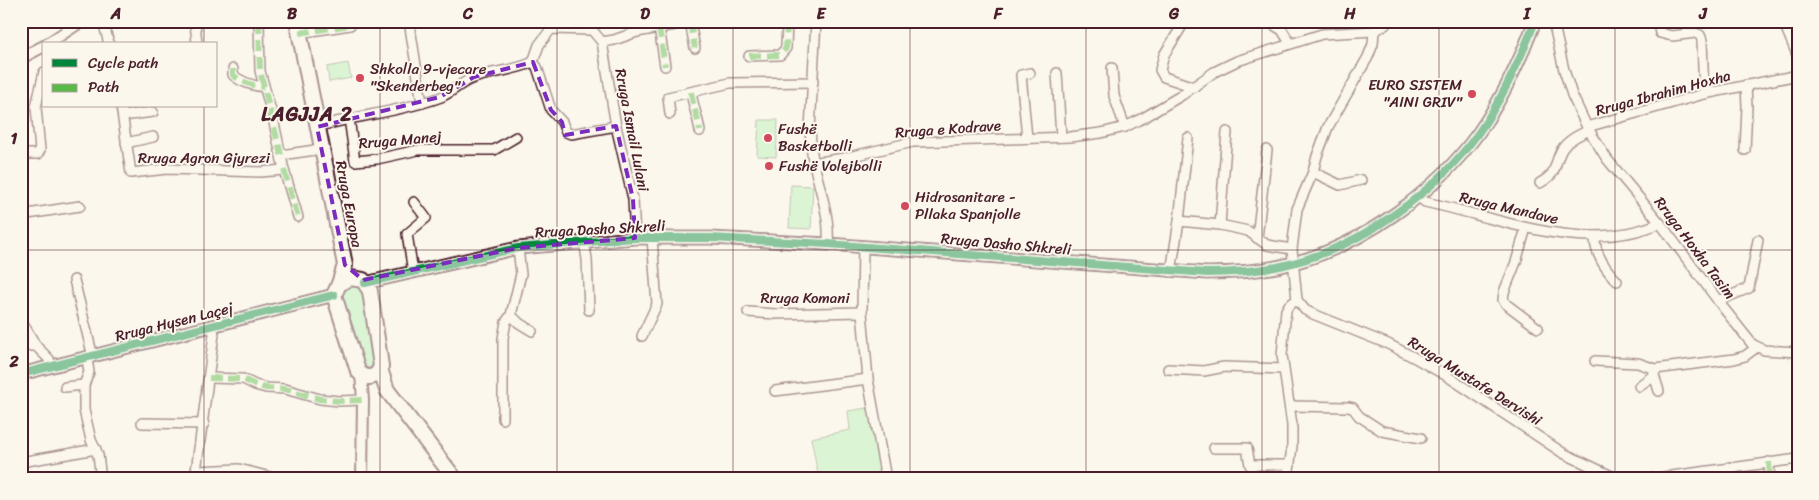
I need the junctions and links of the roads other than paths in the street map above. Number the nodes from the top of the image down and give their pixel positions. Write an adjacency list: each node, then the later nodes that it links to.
1 (82, 21): 21 (street)
2 (103, 21): 22 (street)
3 (195, 21): 23 (street)
4 (259, 21): 41 (street, Rruga Agron Gjyrezi)
5 (355, 21): 18 (street, Rruga Europa)
6 (409, 21): 45 (street)
7 (787, 21): 28 (street)
8 (816, 21): 39 (street)
9 (1185, 21): 42 (street)
10 (1267, 21): 25 (street)
11 (1388, 21): 20 (street)
12 (1535, 21): 72 (main road, Rruga Dasho Shkreli)
13 (1552, 21): 53 (street, Rruga Hoxha Tasim)
14 (1657, 21): 44 (street)
15 (1783, 21): 29 (street)
16 (694, 22): 19 (street); 27 (street)
17 (592, 26): 24 (street); 31 (street)
18 (298, 27): 51 (main road, Rruga Europa)
19 (659, 27): 24 (street); 32 (street)
20 (1374, 31): 25 (street, Rruga e Kodrave); 69 (street)
21 (50, 42)
22 (108, 42)
23 (197, 42)
24 (602, 42): 50 (street, Rruga Ismail Lulani)
25 (1290, 43): 42 (street, Rruga e Kodrave)
26 (42, 47): 30 (street)
27 (694, 48)
28 (749, 56)
29 (1798, 57)
30 (21, 58)
31 (533, 62): 45 (street); 50 (street)
32 (665, 66)
33 (1112, 68): 52 (street)
34 (233, 70): 41 (street)
35 (1030, 73): 58 (street)
36 (1057, 73): 59 (street)
37 (1798, 75): 40 (street, Rruga Ibrahim Hoxha)
38 (42, 81): 65 (street)
39 (813, 82): 43 (street); 67 (street)
40 (1746, 86): 44 (street, Rruga Ibrahim Hoxha); 64 (street, Rruga Ibrahim Hoxha)
41 (264, 87): 66 (street, Rruga Agron Gjyrezi)
42 (1194, 87): 52 (street, Rruga e Kodrave)
43 (691, 92): 48 (street); 54 (street)
44 (1704, 94): 53 (street, Rruga Ibrahim Hoxha)
45 (422, 103): 49 (street)
46 (122, 111): 47 (street); 61 (street, Rruga Agron Gjyrezi)
47 (153, 112)
48 (670, 114)
49 (349, 118): 51 (street); 57 (street, Rruga Manej)
50 (616, 126): 82 (street, Rruga Ismail Lulani)
51 (317, 127): 62 (main road, Rruga Europa)
52 (1125, 127): 59 (street, Rruga e Kodrave)
53 (1588, 129): 71 (street); 78 (street, Rruga Hoxha Tasim)
54 (700, 131)
55 (1228, 132): 79 (street)
56 (153, 137): 61 (street)
57 (516, 137)
58 (1027, 138): 59 (street, Rruga e Kodrave); 67 (street, Rruga e Kodrave)
59 (1061, 138)
60 (1188, 138): 77 (street)
61 (126, 143): 68 (street, Rruga Agron Gjyrezi)
62 (322, 149): 66 (street, Rruga Europa); 92 (main road, Rruga Europa)
63 (1267, 150): 84 (street)
64 (1745, 150)
65 (21, 154)
66 (281, 155): 68 (street, Rruga Agron Gjyrezi)
67 (813, 163): 87 (street)
68 (284, 170): 76 (street, Rruga Agron Gjyrezi)
69 (1313, 172): 70 (street); 90 (street)
70 (1361, 180)
71 (1540, 183)
72 (1419, 197): 80 (street, Rruga Mandave); 91 (main road, Rruga Dasho Shkreli)
73 (414, 202): 93 (street)
74 (80, 206): 75 (street)
75 (21, 215)
76 (298, 217)
77 (1179, 222): 79 (street); 94 (street)
78 (1660, 223): 81 (street, Rruga Mandave); 100 (street, Rruga Hoxha Tasim)
79 (1220, 225): 84 (street)
80 (1526, 228): 81 (street, Rruga Mandave); 107 (street)
81 (1596, 236): 97 (street)
82 (634, 238): 83 (main road, Rruga Dasho Shkreli); 86 (main road, Rruga Dasho Shkreli)
83 (652, 238): 87 (main road, Rruga Dasho Shkreli); 109 (street)
84 (1257, 238): 90 (street)
85 (1758, 240): 100 (street)
86 (584, 241): 89 (main road, Rruga Dasho Shkreli); 101 (street, Rruga Dasho Shkreli)
87 (828, 244): 88 (main road, Rruga Dasho Shkreli)
88 (863, 246): 94 (main road, Rruga Dasho Shkreli); 103 (street, Rruga Komani)
89 (518, 248): 93 (main road, Rruga Dasho Shkreli); 104 (street)
90 (1292, 249): 91 (street)
91 (1294, 263): 94 (main road, Rruga Dasho Shkreli); 99 (street)
92 (345, 266): 96 (main road, Rruga Europa); 98 (main road, Rruga Europa)
93 (413, 272): 96 (main road, Rruga Dasho Shkreli)
94 (1171, 272)
95 (74, 280): 114 (street)
96 (364, 281): 98 (main road); 117 (main road)
97 (1617, 282)
98 (336, 289): 106 (main road, Rruga Hysen Laçej); 122 (main road)
99 (1297, 300): 119 (street); 151 (street, Rruga Mustafe Dervishi)
100 (1718, 301): 112 (street, Rruga Hoxha Tasim)
101 (589, 310)
102 (748, 312): 103 (street, Rruga Komani)
103 (862, 312): 124 (street, Rruga Komani)
104 (511, 315): 108 (street); 133 (street)
105 (21, 320): 111 (street)
106 (212, 326): 114 (main road, Rruga Hysen Laçej); 123 (street)
107 (1538, 328)
108 (532, 331)
109 (642, 336)
110 (21, 346): 111 (street)
111 (36, 346): 116 (street)
112 (1757, 347): 113 (street); 120 (street)
113 (1798, 352)
114 (90, 358): 116 (main road, Rruga Hysen Laçej); 125 (street)
115 (1595, 361): 120 (street)
116 (51, 366): 121 (main road, Rruga Hysen Laçej)
117 (380, 369): 122 (main road); 128 (main road)
118 (1168, 369): 119 (street)
119 (1283, 369): 132 (street)
120 (1655, 372): 126 (street); 130 (street)
121 (21, 374)
122 (362, 376): 128 (main road); 131 (street)
123 (209, 378): 131 (street); 135 (street)
124 (868, 379): 129 (street); 145 (street, Rruga Komani)
125 (84, 385): 127 (street); 138 (street)
126 (1639, 386)
127 (65, 387)
128 (387, 390): 149 (main road)
129 (775, 391)
130 (1659, 391)
131 (363, 400): 148 (street)
132 (1290, 406): 136 (street); 142 (street)
133 (503, 419)
134 (142, 423): 135 (street)
135 (204, 424): 144 (street)
136 (1421, 438)
137 (1214, 448): 142 (street)
138 (96, 449): 140 (street); 146 (street)
139 (1798, 459): 141 (street)
140 (21, 462)
141 (1769, 462): 143 (street); 154 (street)
142 (1290, 465): 150 (street)
143 (1729, 467): 152 (street); 153 (street)
144 (196, 475): 147 (street)
145 (884, 478)
146 (101, 479)
147 (320, 479)
148 (362, 479)
149 (455, 479)
150 (1288, 479)
151 (1618, 479)
152 (1649, 479)
153 (1730, 479)
154 (1770, 479)

